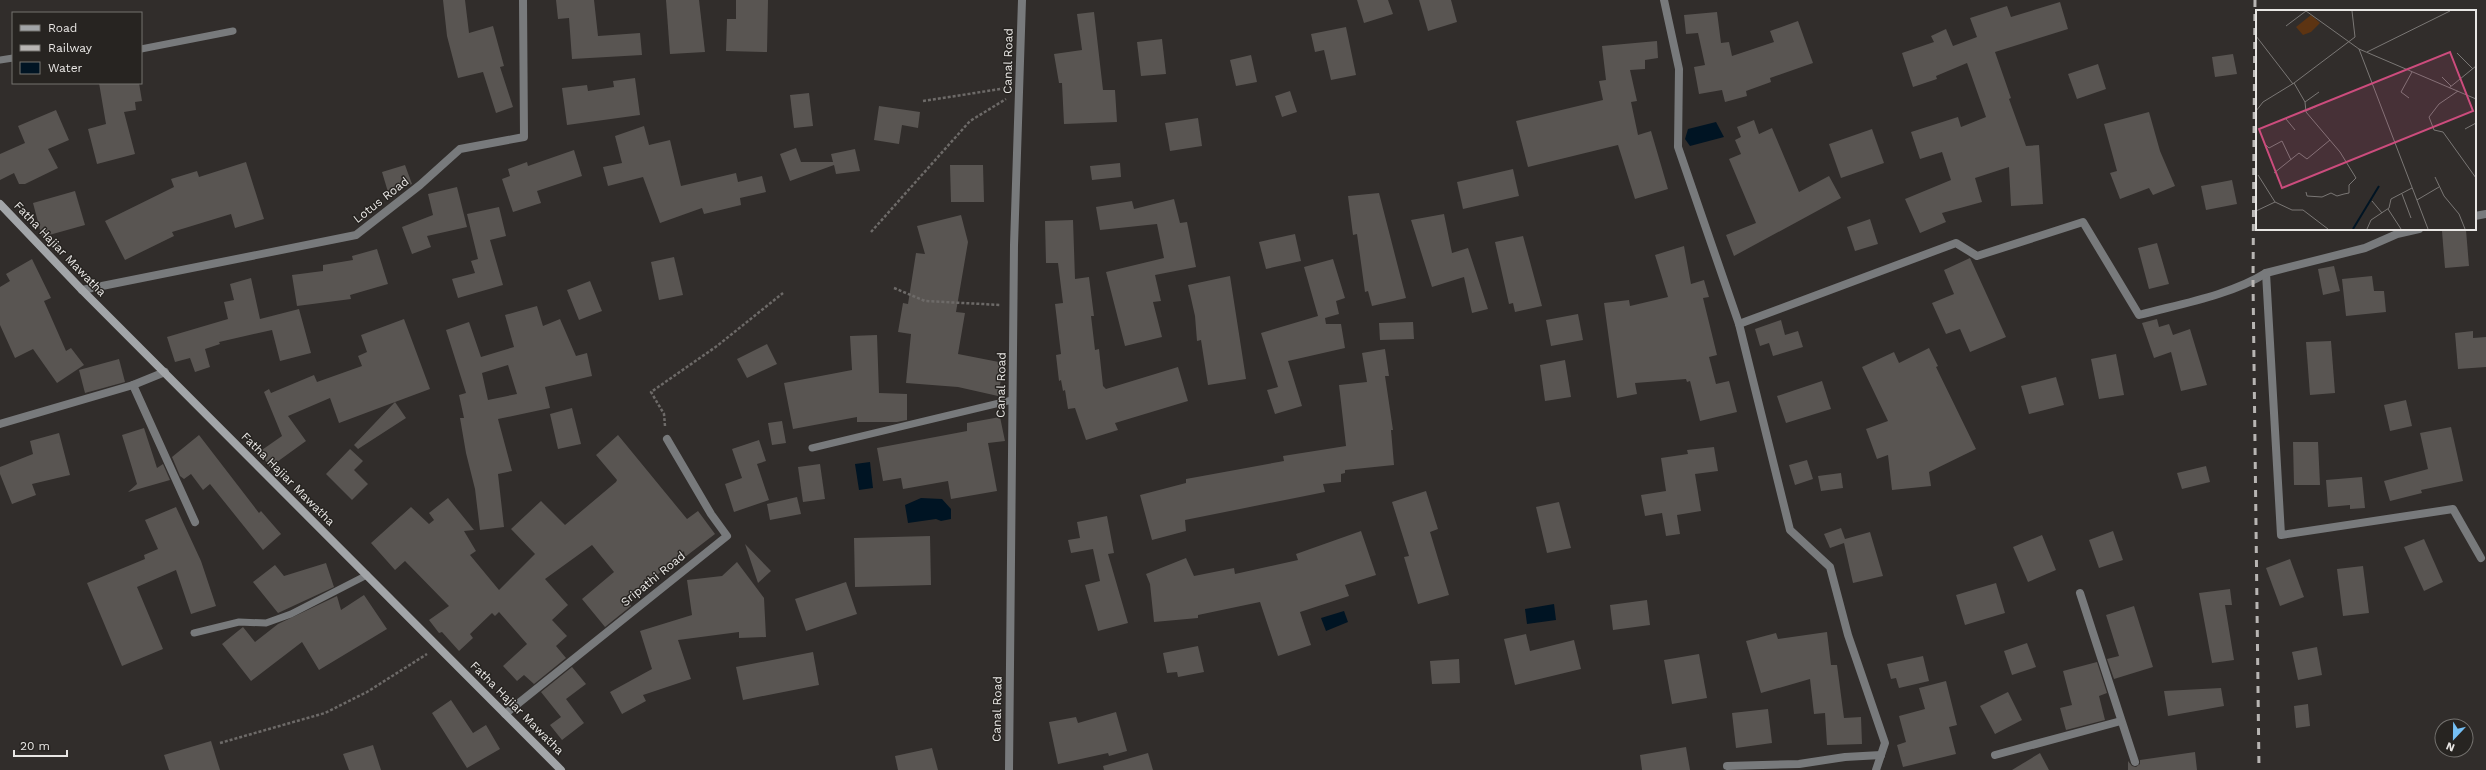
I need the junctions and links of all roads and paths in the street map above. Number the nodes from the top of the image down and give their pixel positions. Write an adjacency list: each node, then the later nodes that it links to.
1 (523, 0): 18 (street, Lotus Road)
2 (1022, 0): 8 (street, Canal Road)
3 (1664, 0): 21 (street)
4 (234, 31): 5 (lane)
5 (142, 49)
6 (12, 58): 7 (lane)
7 (0, 60)
8 (1020, 86): 9 (path); 20 (street, Canal Road)
9 (1005, 88): 10 (path); 15 (path)
10 (923, 101)
11 (0, 204): 18 (street, Fatha Hajiar Mawatha)
12 (2486, 214): 13 (street)
13 (2476, 216)
14 (2415, 230): 16 (street)
15 (870, 232)
16 (2266, 273): 21 (street); 29 (street)
17 (894, 288): 20 (path)
18 (82, 290): 22 (street, Fatha Hajiar Mawatha)
19 (783, 293): 26 (path)
20 (1013, 306): 24 (street, Canal Road)
21 (1739, 324): 37 (street)
22 (164, 372): 23 (street); 30 (street, Fatha Hajiar Mawatha)
23 (133, 385): 25 (street); 28 (street)
24 (1012, 400): 27 (lane); 42 (street, Canal Road)
25 (0, 424)
26 (667, 439): 34 (street, Sripathi Road)
27 (812, 448)
28 (195, 522)
29 (2481, 558)
30 (367, 574): 32 (lane); 33 (street, Fatha Hajiar Mawatha)
31 (2080, 592): 35 (street)
32 (194, 633)
33 (439, 646): 34 (street, Fatha Hajiar Mawatha); 36 (path)
34 (505, 714): 41 (street, Fatha Hajiar Mawatha)
35 (2121, 721): 38 (street); 39 (street)
36 (220, 743)
37 (1881, 755): 40 (street); 43 (street)
38 (1995, 755)
39 (2135, 762)
40 (1727, 766)
41 (561, 770)
42 (1009, 770)
43 (1876, 770)

